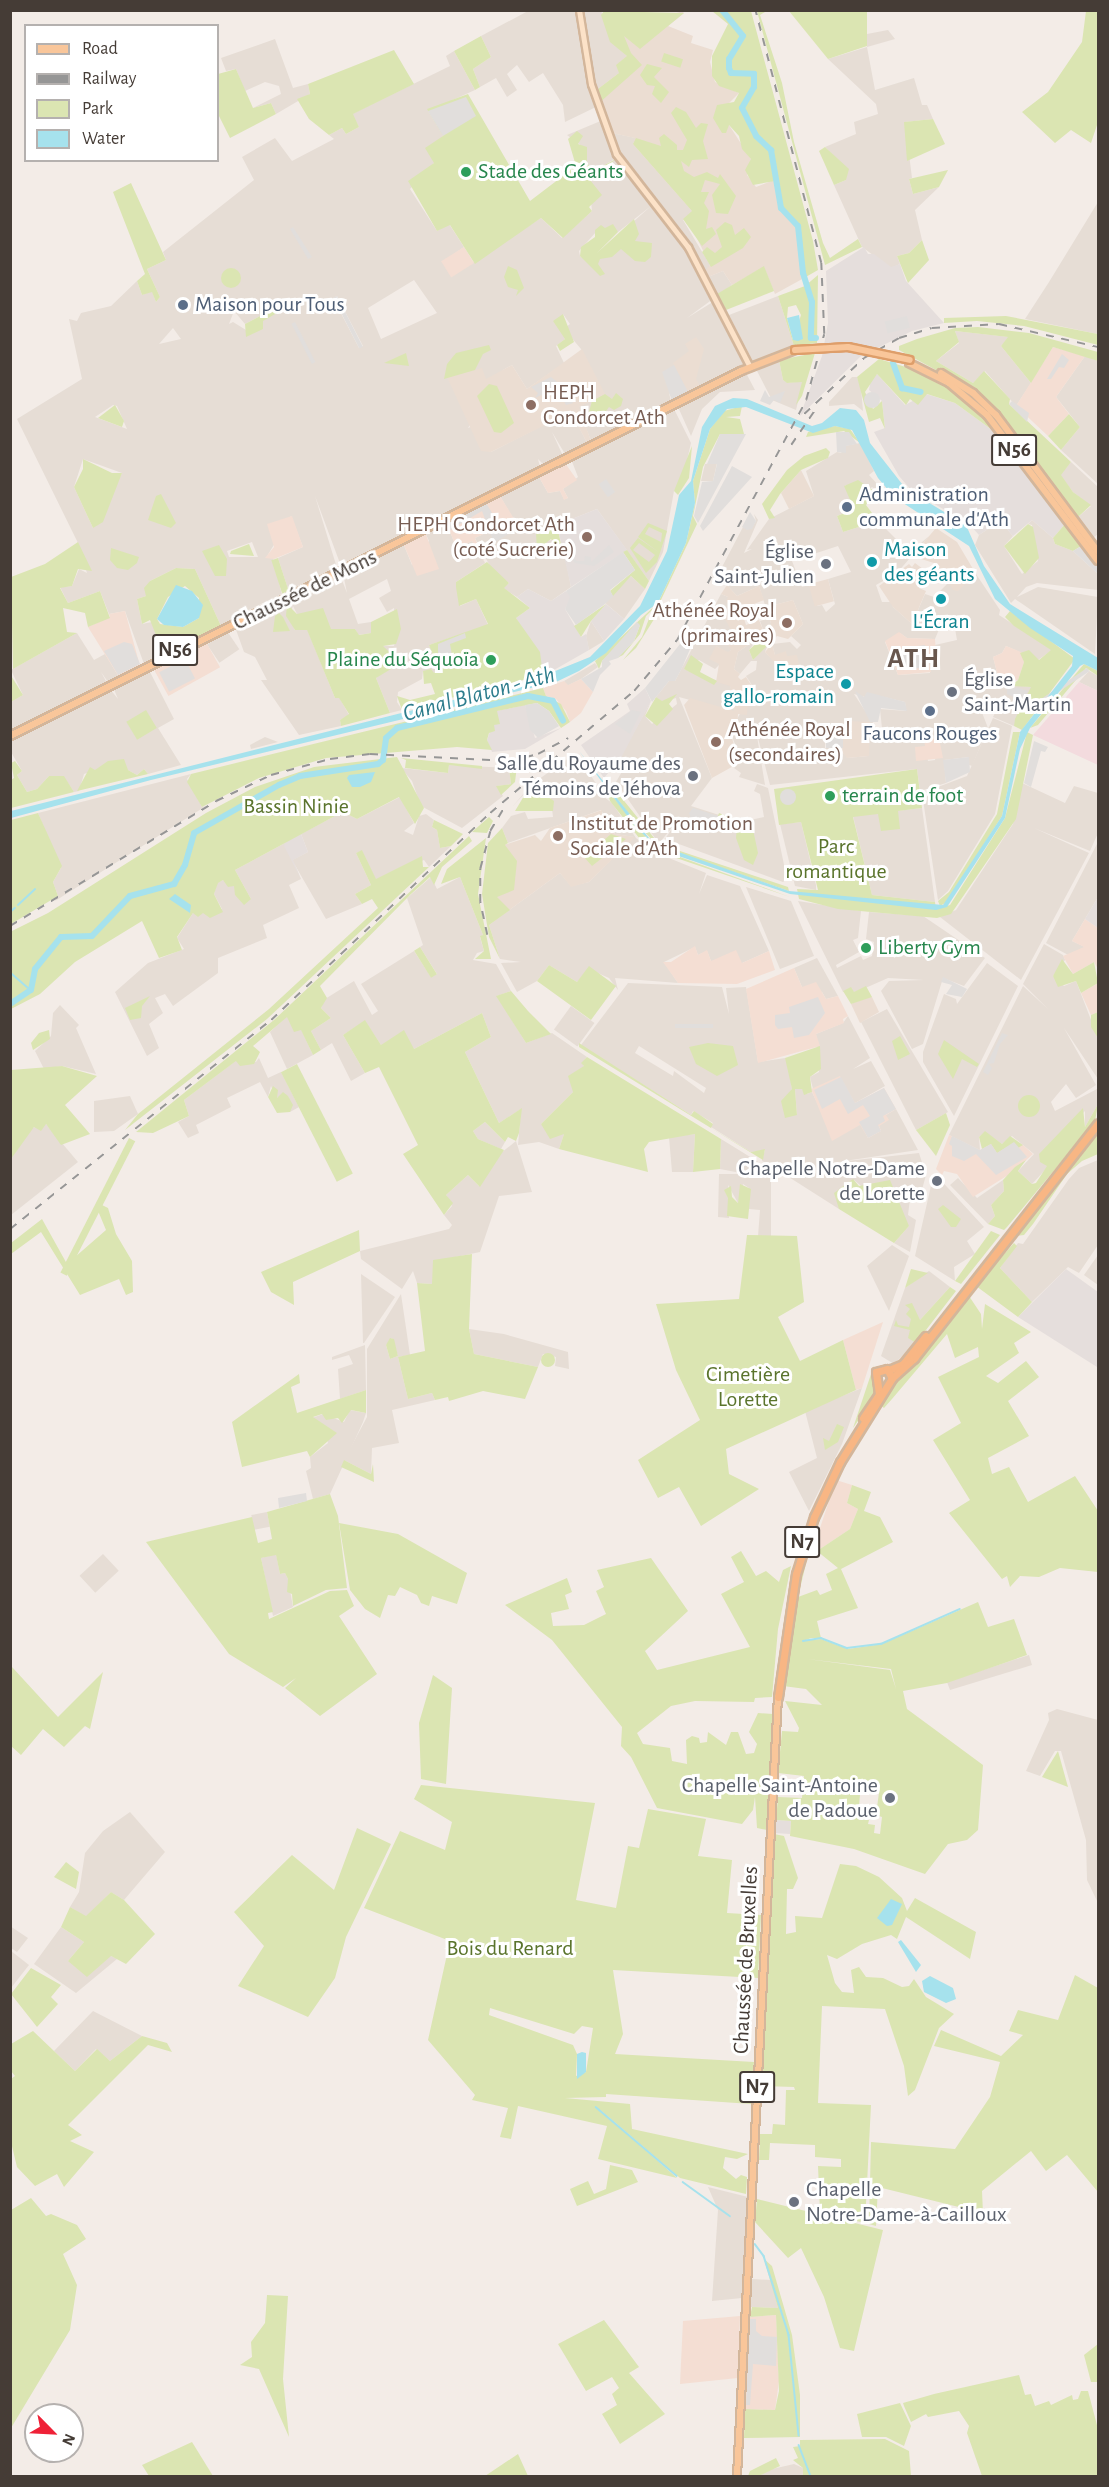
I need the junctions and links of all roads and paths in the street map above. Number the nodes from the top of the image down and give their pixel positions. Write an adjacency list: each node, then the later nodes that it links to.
1 (579, 10): 3 (main road)
2 (909, 362): 3 (main road, N56, bridge); 4 (main road, N56); 5 (main road, N56)
3 (750, 366): 6 (main road, Chaussée de Mons / N56)
4 (1098, 552)
5 (1098, 561)
6 (10, 734)
7 (1098, 1116): 9 (highway, N7)
8 (1098, 1123): 9 (highway, N7)
9 (1007, 1236): 10 (highway, N7)
10 (889, 1378): 11 (highway); 11 (highway, Chaussée de Bruxelles); 12 (highway, Chaussée de Bruxelles / N7)
11 (878, 1384): 12 (highway, Chaussée de Bruxelles / N7)
12 (778, 1697): 13 (main road, Chaussée de Bruxelles / N7)
13 (736, 2476)

